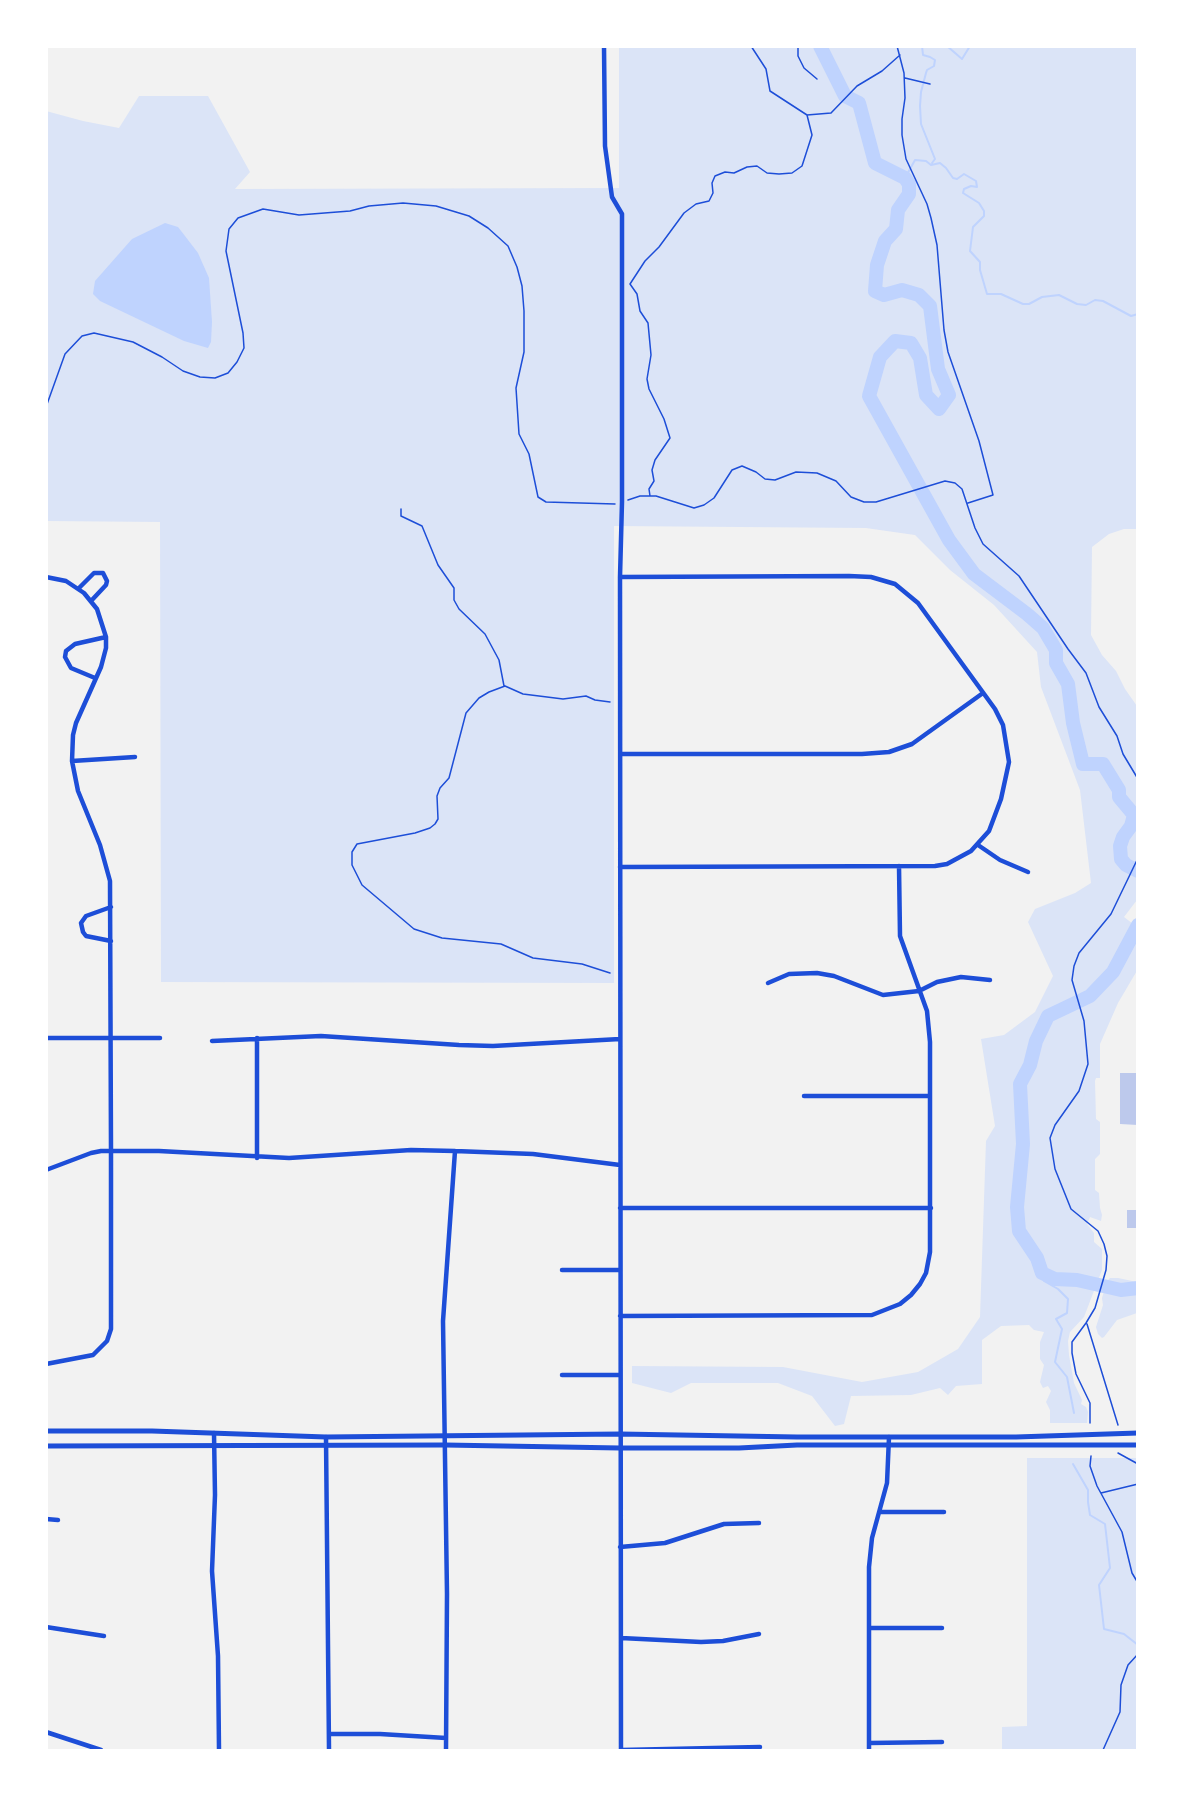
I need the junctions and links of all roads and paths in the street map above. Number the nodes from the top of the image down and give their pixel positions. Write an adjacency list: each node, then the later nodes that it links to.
1 (604, 46): 12 (street)
2 (751, 46): 9 (path)
3 (798, 46): 7 (path)
4 (897, 46): 5 (path)
5 (900, 54): 6 (path); 9 (path)
6 (903, 78): 8 (path); 13 (path)
7 (817, 79)
8 (930, 84)
9 (807, 115): 11 (path)
10 (46, 407): 12 (path)
11 (650, 496): 12 (path); 13 (path)
12 (622, 502): 16 (street)
13 (968, 503): 27 (path)
14 (401, 509): 21 (path)
15 (46, 577): 17 (street)
16 (620, 577): 22 (street); 24 (street)
17 (76, 587): 18 (street); 18 (street)
18 (91, 601): 19 (street)
19 (105, 638): 20 (street); 20 (street)
20 (94, 678): 26 (street)
21 (505, 686): 23 (path); 35 (path)
22 (983, 693): 24 (street); 28 (street)
23 (610, 702)
24 (621, 754): 31 (street)
25 (135, 757): 26 (street)
26 (72, 761): 33 (street)
27 (1137, 779)
28 (978, 845): 30 (street); 32 (street)
29 (1137, 858): 57 (path)
30 (898, 866): 31 (street); 38 (street)
31 (620, 867): 43 (street)
32 (1028, 872)
33 (111, 908): 34 (street); 34 (street)
34 (111, 941): 39 (street)
35 (610, 973)
36 (990, 980): 38 (street)
37 (768, 983): 38 (street)
38 (919, 991): 46 (street)
39 (110, 1037): 40 (street); 41 (street); 47 (street)
40 (48, 1038)
41 (160, 1038)
42 (257, 1038): 43 (street); 44 (street); 49 (street)
43 (620, 1039): 50 (street)
44 (212, 1041)
45 (804, 1096): 46 (street)
46 (930, 1096): 53 (street)
47 (111, 1151): 49 (street); 51 (street); 58 (street)
48 (455, 1151): 49 (street); 50 (street); 68 (street)
49 (257, 1158)
50 (620, 1165): 52 (street)
51 (46, 1170)
52 (620, 1208): 53 (street); 55 (street)
53 (931, 1208): 56 (street)
54 (562, 1270): 55 (street)
55 (620, 1270): 56 (street)
56 (620, 1316): 60 (street)
57 (1086, 1323): 61 (path); 62 (path)
58 (46, 1364)
59 (562, 1375): 60 (street)
60 (620, 1375): 66 (street)
61 (1090, 1423)
62 (1119, 1425)
63 (46, 1431): 64 (street)
64 (214, 1433): 67 (street); 75 (street)
65 (1137, 1433): 69 (street)
66 (620, 1434): 68 (street); 69 (street); 76 (street)
67 (326, 1437): 68 (street); 70 (street)
68 (445, 1437): 71 (street)
69 (889, 1437): 72 (street)
70 (328, 1445): 71 (street); 75 (street); 97 (street)
71 (445, 1445): 76 (street); 98 (street)
72 (889, 1445): 73 (street); 76 (street); 82 (street)
73 (1137, 1445)
74 (46, 1446): 75 (street)
75 (214, 1446): 103 (street)
76 (620, 1448): 87 (street)
77 (1118, 1453): 79 (path)
78 (1090, 1456): 81 (path)
79 (1137, 1464)
80 (1137, 1484): 81 (path)
81 (1100, 1493): 88 (path)
82 (879, 1512): 83 (street); 90 (street)
83 (944, 1512)
84 (46, 1519): 85 (street)
85 (58, 1520)
86 (759, 1523): 87 (street)
87 (620, 1547): 94 (street)
88 (1137, 1583)
89 (46, 1627): 93 (street)
90 (869, 1628): 91 (street); 100 (street)
91 (942, 1628)
92 (759, 1634): 94 (street)
93 (104, 1636)
94 (621, 1638): 106 (street)
95 (1136, 1655): 108 (path)
96 (46, 1732): 102 (street)
97 (329, 1734): 98 (street); 104 (street)
98 (446, 1738): 105 (street)
99 (942, 1742): 100 (street)
100 (869, 1743): 107 (street)
101 (760, 1747): 106 (street)
102 (100, 1750)
103 (219, 1750)
104 (329, 1750)
105 (446, 1750)
106 (621, 1750)
107 (869, 1750)
108 (1103, 1750)

